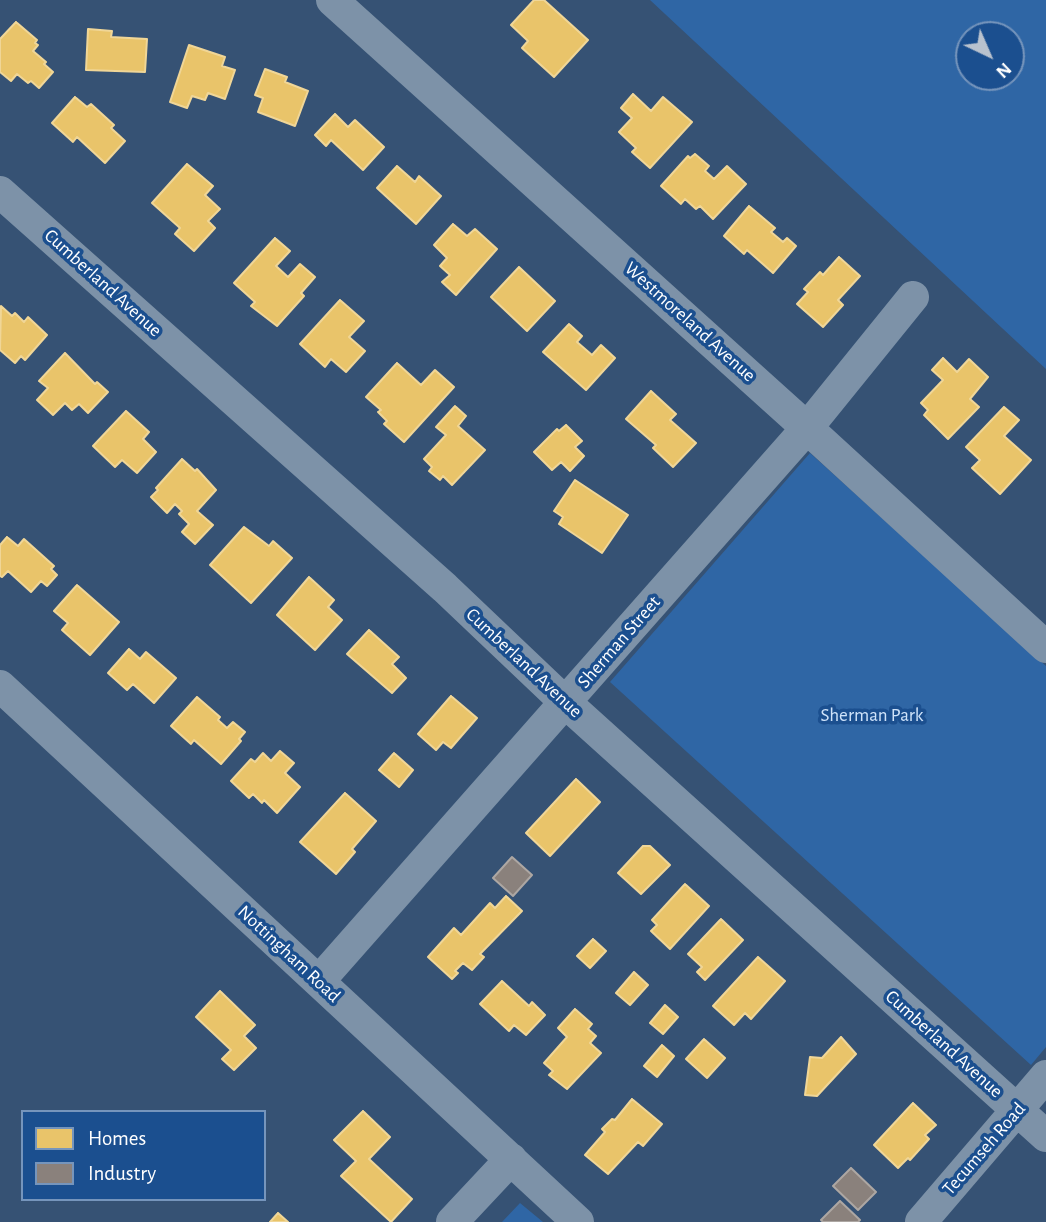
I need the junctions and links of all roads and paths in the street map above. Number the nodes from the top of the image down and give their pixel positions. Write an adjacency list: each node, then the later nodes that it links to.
1 (331, 0): 4 (street, Westmoreland Avenue)
2 (0, 191): 7 (street, Cumberland Avenue)
3 (913, 297): 4 (street, Sherman Street)
4 (807, 428): 5 (street, Westmoreland Avenue); 7 (street, Sherman Street)
5 (1046, 647)
6 (0, 687): 8 (street, Nottingham Road)
7 (566, 703): 8 (street, Sherman Street); 10 (street, Cumberland Avenue)
8 (318, 981): 12 (street, Nottingham Road)
9 (1046, 1076): 10 (street, Tecumseh Road)
10 (1018, 1111): 11 (street, Cumberland Avenue); 15 (street, Tecumseh Road)
11 (1046, 1136)
12 (511, 1159): 13 (street); 14 (street, Nottingham Road)
13 (452, 1222)
14 (578, 1222)
15 (921, 1222)

